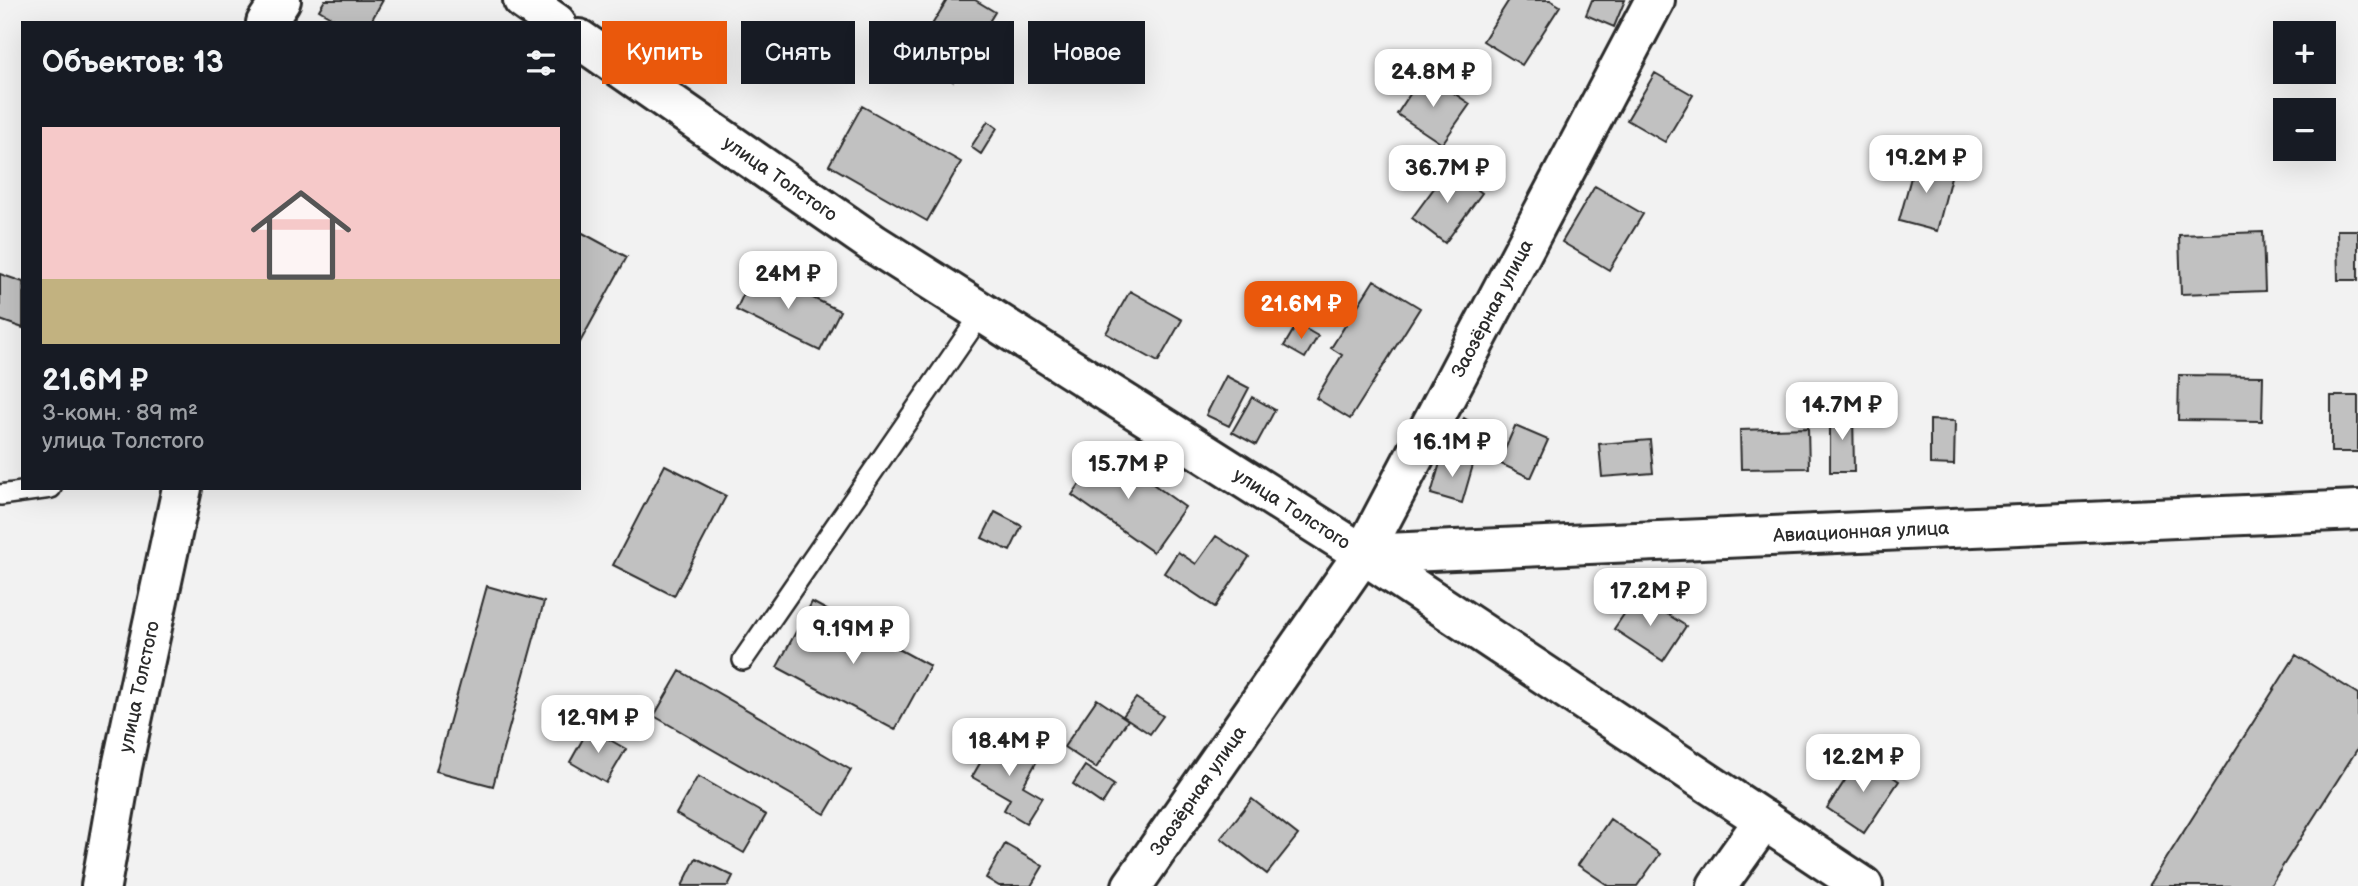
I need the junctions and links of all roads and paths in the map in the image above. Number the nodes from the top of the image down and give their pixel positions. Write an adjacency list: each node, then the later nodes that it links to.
1 (281, 0): 4 (street)
2 (523, 0): 5 (street)
3 (1654, 0): 12 (street, Заозёрная улица)
4 (267, 21)
5 (553, 21)
6 (581, 40): 7 (street, улица Толстого)
7 (982, 313): 12 (street, улица Толстого); 13 (lane)
8 (36, 490): 10 (lane)
9 (182, 490): 15 (street, улица Толстого)
10 (0, 495)
11 (2358, 510): 12 (street, Авиационная улица)
12 (1363, 554): 14 (street, улица Толстого); 16 (street, Заозёрная улица)
13 (743, 660)
14 (1764, 820): 17 (street); 18 (street, улица Толстого)
15 (101, 886)
16 (1132, 886)
17 (1717, 886)
18 (1863, 886)

